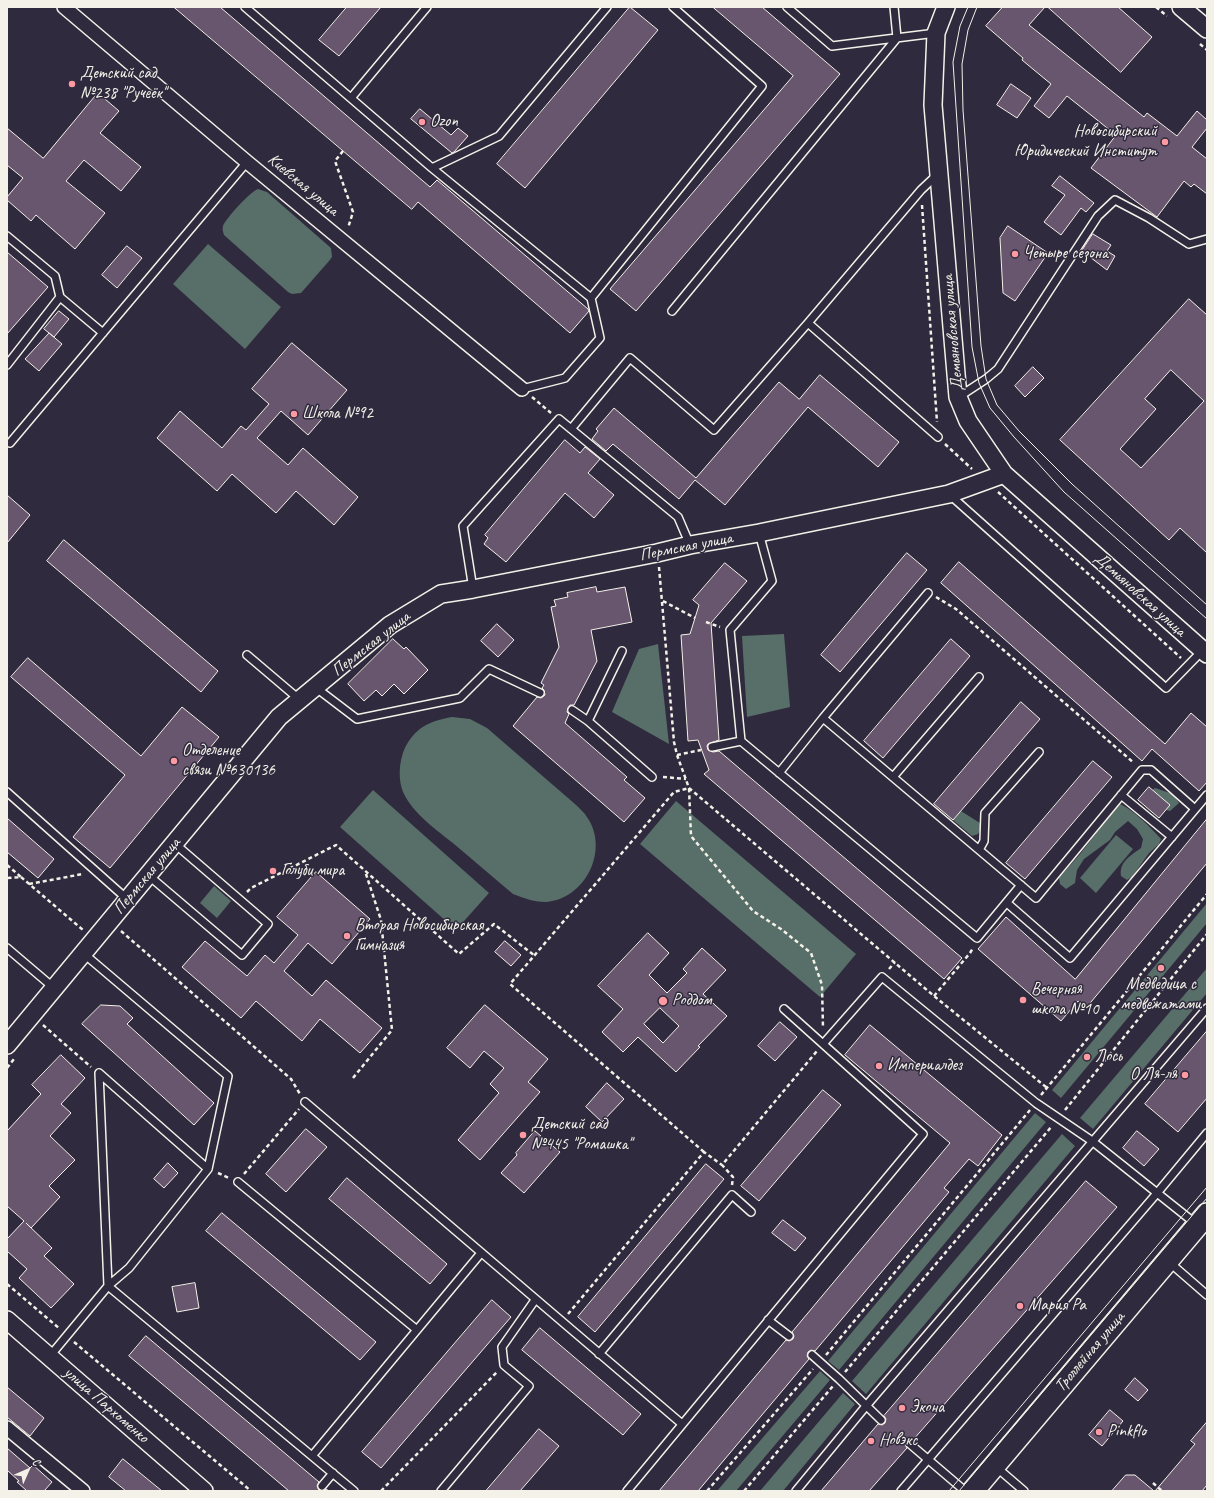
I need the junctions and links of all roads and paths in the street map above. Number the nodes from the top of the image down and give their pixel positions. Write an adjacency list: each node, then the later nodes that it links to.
1 (64, 7): 15 (street, Киевская улица)
2 (245, 7): 13 (lane)
3 (427, 7): 13 (lane)
4 (607, 7): 16 (lane)
5 (673, 7): 22 (lane)
6 (787, 7): 12 (lane)
7 (894, 7): 12 (lane)
8 (946, 7): 11 (street, Демьяновская улица)
9 (1182, 7): 10 (street)
10 (1207, 29)
11 (936, 33): 12 (lane); 17 (street, Демьяновская улица)
12 (898, 38): 23 (lane)
13 (351, 98): 16 (lane)
14 (343, 151): 20 (path)
15 (247, 162): 20 (street, Киевская улица); 25 (lane)
16 (432, 168): 22 (lane)
17 (939, 174): 24 (lane); 28 (street, Демьяновская улица)
18 (7, 236): 21 (lane)
19 (1207, 238): 28 (lane)
20 (343, 242): 27 (street, Киевская улица)
21 (60, 297): 25 (lane); 26 (lane)
22 (591, 298): 27 (lane)
23 (672, 312)
24 (808, 323): 30 (lane); 31 (lane)
25 (103, 333): 32 (lane)
26 (7, 365)
27 (522, 389): 29 (path)
28 (958, 397): 33 (street, Демьяновская улица)
29 (559, 419): 30 (lane); 38 (lane)
30 (571, 429): 36 (lane)
31 (938, 437)
32 (10, 443)
33 (1004, 474): 34 (street, Пермская улица); 45 (street, Демьяновская улица)
34 (949, 494): 35 (street, Пермская улица); 45 (lane)
35 (759, 533): 36 (street, Пермская улица); 43 (lane)
36 (690, 545): 37 (street, Пермская улица)
37 (657, 553): 38 (street, Пермская улица); 40 (path)
38 (473, 589): 48 (street, Пермская улица)
39 (928, 593): 52 (lane); 59 (path)
40 (662, 600): 41 (path); 58 (path)
41 (695, 618)
42 (706, 622): 43 (path)
43 (730, 630): 54 (lane)
44 (622, 651): 53 (lane)
45 (1205, 652)
46 (247, 655): 50 (lane)
47 (979, 677): 61 (lane)
48 (315, 687): 49 (lane); 50 (street, Пермская улица)
49 (540, 693)
50 (300, 700): 70 (street, Пермская улица)
51 (572, 710): 53 (lane)
52 (823, 718): 60 (lane); 61 (lane)
53 (588, 721): 62 (lane)
54 (741, 741): 55 (lane); 60 (lane)
55 (712, 747)
56 (701, 750): 58 (path)
57 (1039, 752): 71 (lane)
58 (677, 755): 63 (path)
59 (1142, 770): 66 (lane); 68 (lane)
60 (779, 773): 86 (lane)
61 (893, 776): 71 (lane)
62 (652, 777): 63 (path)
63 (686, 779): 64 (path)
64 (689, 788): 90 (path); 92 (path); 96 (path)
65 (7, 792): 74 (lane)
66 (1121, 795): 69 (lane); 79 (lane)
67 (1207, 795): 68 (lane)
68 (1195, 809): 69 (lane)
69 (1172, 837): 83 (lane)
70 (174, 843): 75 (street, Пермская улица); 82 (lane)
71 (979, 850): 79 (lane)
72 (7, 865): 76 (path)
73 (365, 870): 82 (path); 90 (path); 100 (path)
74 (97, 872): 78 (path); 81 (lane)
75 (148, 875): 81 (street, Пермская улица); 82 (lane)
76 (21, 877): 77 (path); 78 (path)
77 (7, 878)
78 (29, 884): 87 (path)
79 (1021, 885): 83 (lane)
80 (1207, 894): 101 (path)
81 (128, 899): 87 (street, Пермская улица)
82 (239, 899)
83 (1007, 903): 86 (lane)
84 (119, 929): 102 (path)
85 (1207, 934): 104 (path)
86 (977, 938): 92 (path)
87 (94, 940): 89 (street, Пермская улица)
88 (7, 948): 91 (lane)
89 (83, 953): 91 (street, Пермская улица); 109 (lane)
90 (535, 956): 107 (path)
91 (54, 988): 97 (street, Пермская улица)
92 (934, 996): 101 (path)
93 (1207, 1008): 106 (lane)
94 (784, 1009): 96 (lane)
95 (43, 1025): 99 (path)
96 (823, 1044): 103 (lane); 108 (path); 122 (lane)
97 (12, 1050): 98 (path)
98 (7, 1068)
99 (99, 1073): 109 (lane); 118 (lane)
100 (353, 1078)
101 (1046, 1087): 103 (path)
102 (305, 1102): 110 (path); 115 (lane)
103 (1036, 1103): 104 (lane); 130 (path)
104 (1059, 1118): 106 (lane); 132 (path)
105 (1207, 1133): 111 (lane)
106 (1092, 1141): 111 (lane); 133 (lane)
107 (704, 1152): 108 (path); 123 (path)
108 (722, 1166): 112 (path)
109 (208, 1169): 110 (path); 118 (lane)
110 (238, 1182): 124 (lane)
111 (1158, 1192): 114 (lane); 139 (lane)
112 (732, 1195): 113 (lane); 127 (lane)
113 (751, 1212)
114 (1202, 1219): 116 (main road, Троллейная улица)
115 (481, 1253): 120 (lane); 124 (lane)
116 (1167, 1261): 119 (lane); 140 (main road, Троллейная улица)
117 (7, 1284): 125 (path)
118 (108, 1286): 125 (lane); 138 (lane)
119 (1207, 1294)
120 (535, 1300): 123 (lane); 131 (lane)
121 (7, 1320): 129 (street, улица Пархоменко)
122 (768, 1320): 126 (lane); 135 (lane)
123 (561, 1322): 127 (lane)
124 (416, 1330): 138 (lane)
125 (67, 1336): 129 (lane); 146 (path)
126 (789, 1336)
127 (599, 1354): 135 (lane)
128 (812, 1355): 130 (lane)
129 (50, 1356): 145 (street, улица Пархоменко)
130 (820, 1362): 132 (lane); 151 (path)
131 (504, 1365): 148 (path); 149 (lane)
132 (839, 1379): 133 (lane); 152 (path)
133 (866, 1406): 134 (lane); 153 (lane)
134 (882, 1420)
135 (682, 1424): 150 (lane)
136 (7, 1428): 144 (street)
137 (910, 1444): 139 (lane)
138 (312, 1456): 141 (lane)
139 (928, 1459): 154 (lane); 155 (lane)
140 (995, 1465): 155 (main road, Троллейная улица); 156 (lane)
141 (333, 1473): 143 (lane); 147 (lane)
142 (1153, 1483): 157 (path)
143 (322, 1486)
144 (83, 1491)
145 (204, 1491)
146 (251, 1491)
147 (354, 1491)
148 (381, 1491)
149 (440, 1491)
150 (627, 1491)
151 (707, 1491)
152 (744, 1491)
153 (796, 1491)
154 (901, 1491)
155 (972, 1491)
156 (1024, 1491)
157 (1162, 1491)

